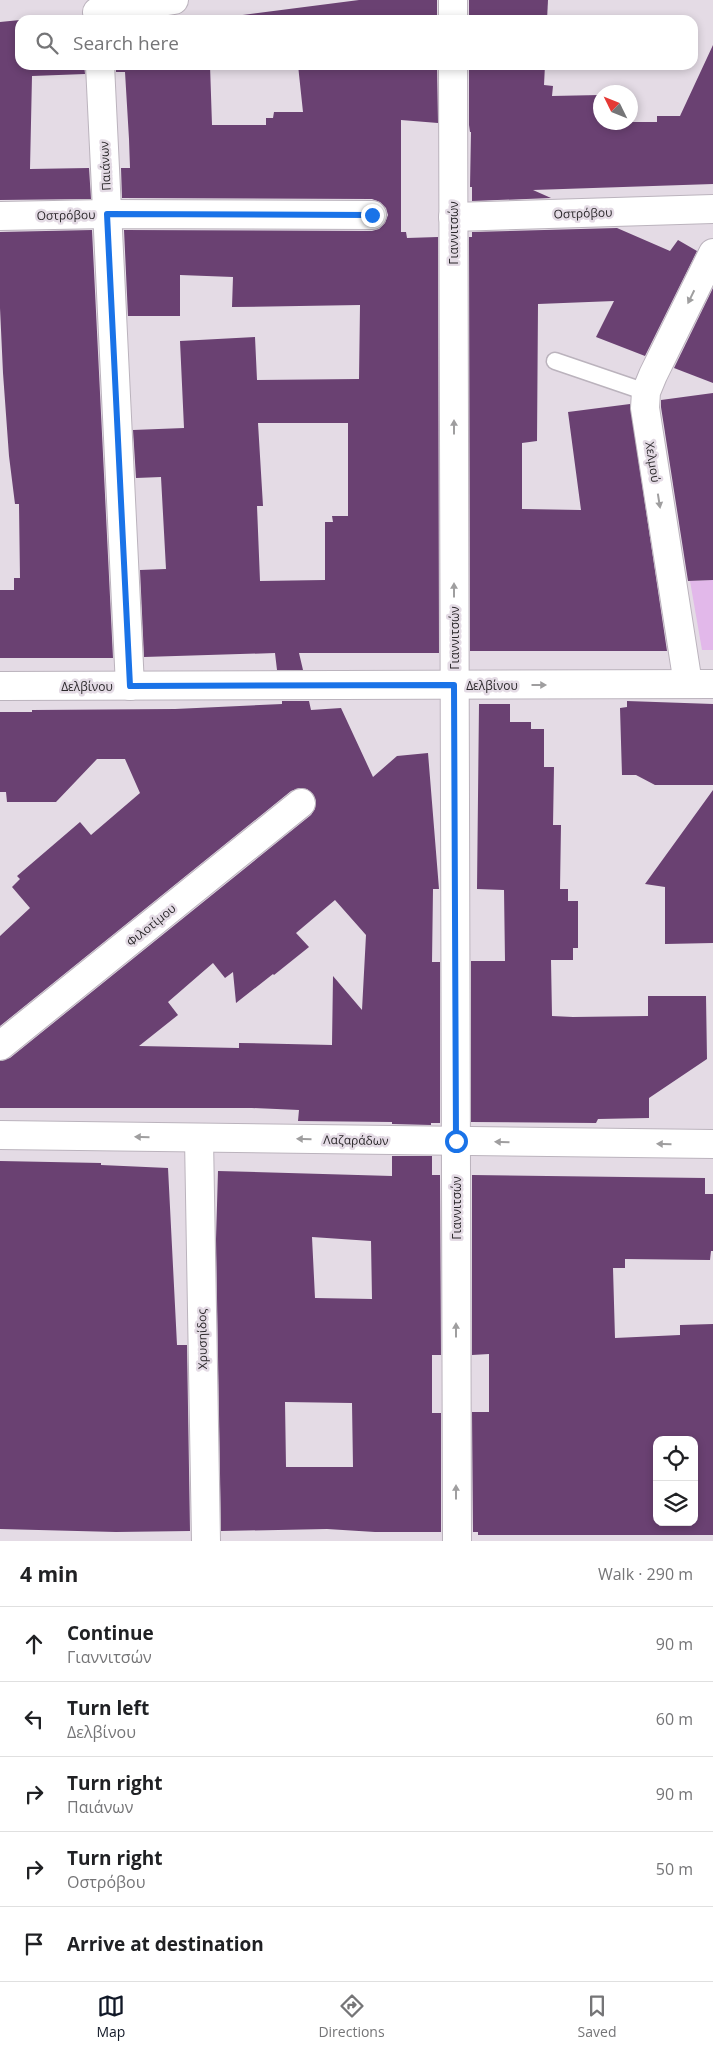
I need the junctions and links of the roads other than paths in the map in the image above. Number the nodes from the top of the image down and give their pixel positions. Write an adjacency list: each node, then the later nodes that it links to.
1 (174, 0): 3 (street)
2 (453, 0): 4 (street)
3 (97, 10)
4 (453, 15)
5 (100, 70): 8 (street, Παιάνων)
6 (453, 70): 11 (street, Γιαννιτσών)
7 (713, 210): 11 (street, Οστρόβου)
8 (107, 214): 9 (street, Οστρόβου); 10 (street, Οστρόβου); 18 (street, Παιάνων)
9 (372, 215)
10 (0, 216)
11 (453, 216): 16 (street, Γιαννιτσών, one-way to 11)
12 (713, 254): 14 (street, Χελμού, one-way to 14)
13 (555, 361): 14 (lane)
14 (646, 392): 15 (street, Χελμού, one-way to 15)
15 (701, 684): 16 (street, Δελβίνου, one-way to 15)
16 (454, 685): 18 (street, Δελβίνου); 23 (street, Γιαννιτσών)
17 (0, 686): 18 (street, Δελβίνου)
18 (130, 686)
19 (301, 803): 20 (street, Φιλοτίμου)
20 (0, 1046)
21 (0, 1135): 22 (street, Λαζαράδων, one-way to 21)
22 (199, 1138): 23 (street, Λαζαράδων, one-way to 22); 25 (street, Χρυσηίδος)
23 (456, 1141): 24 (street, Λαζαράδων, one-way to 23); 26 (street, Γιαννιτσών, one-way to 23)
24 (713, 1144)
25 (206, 1541)
26 (456, 1541)

